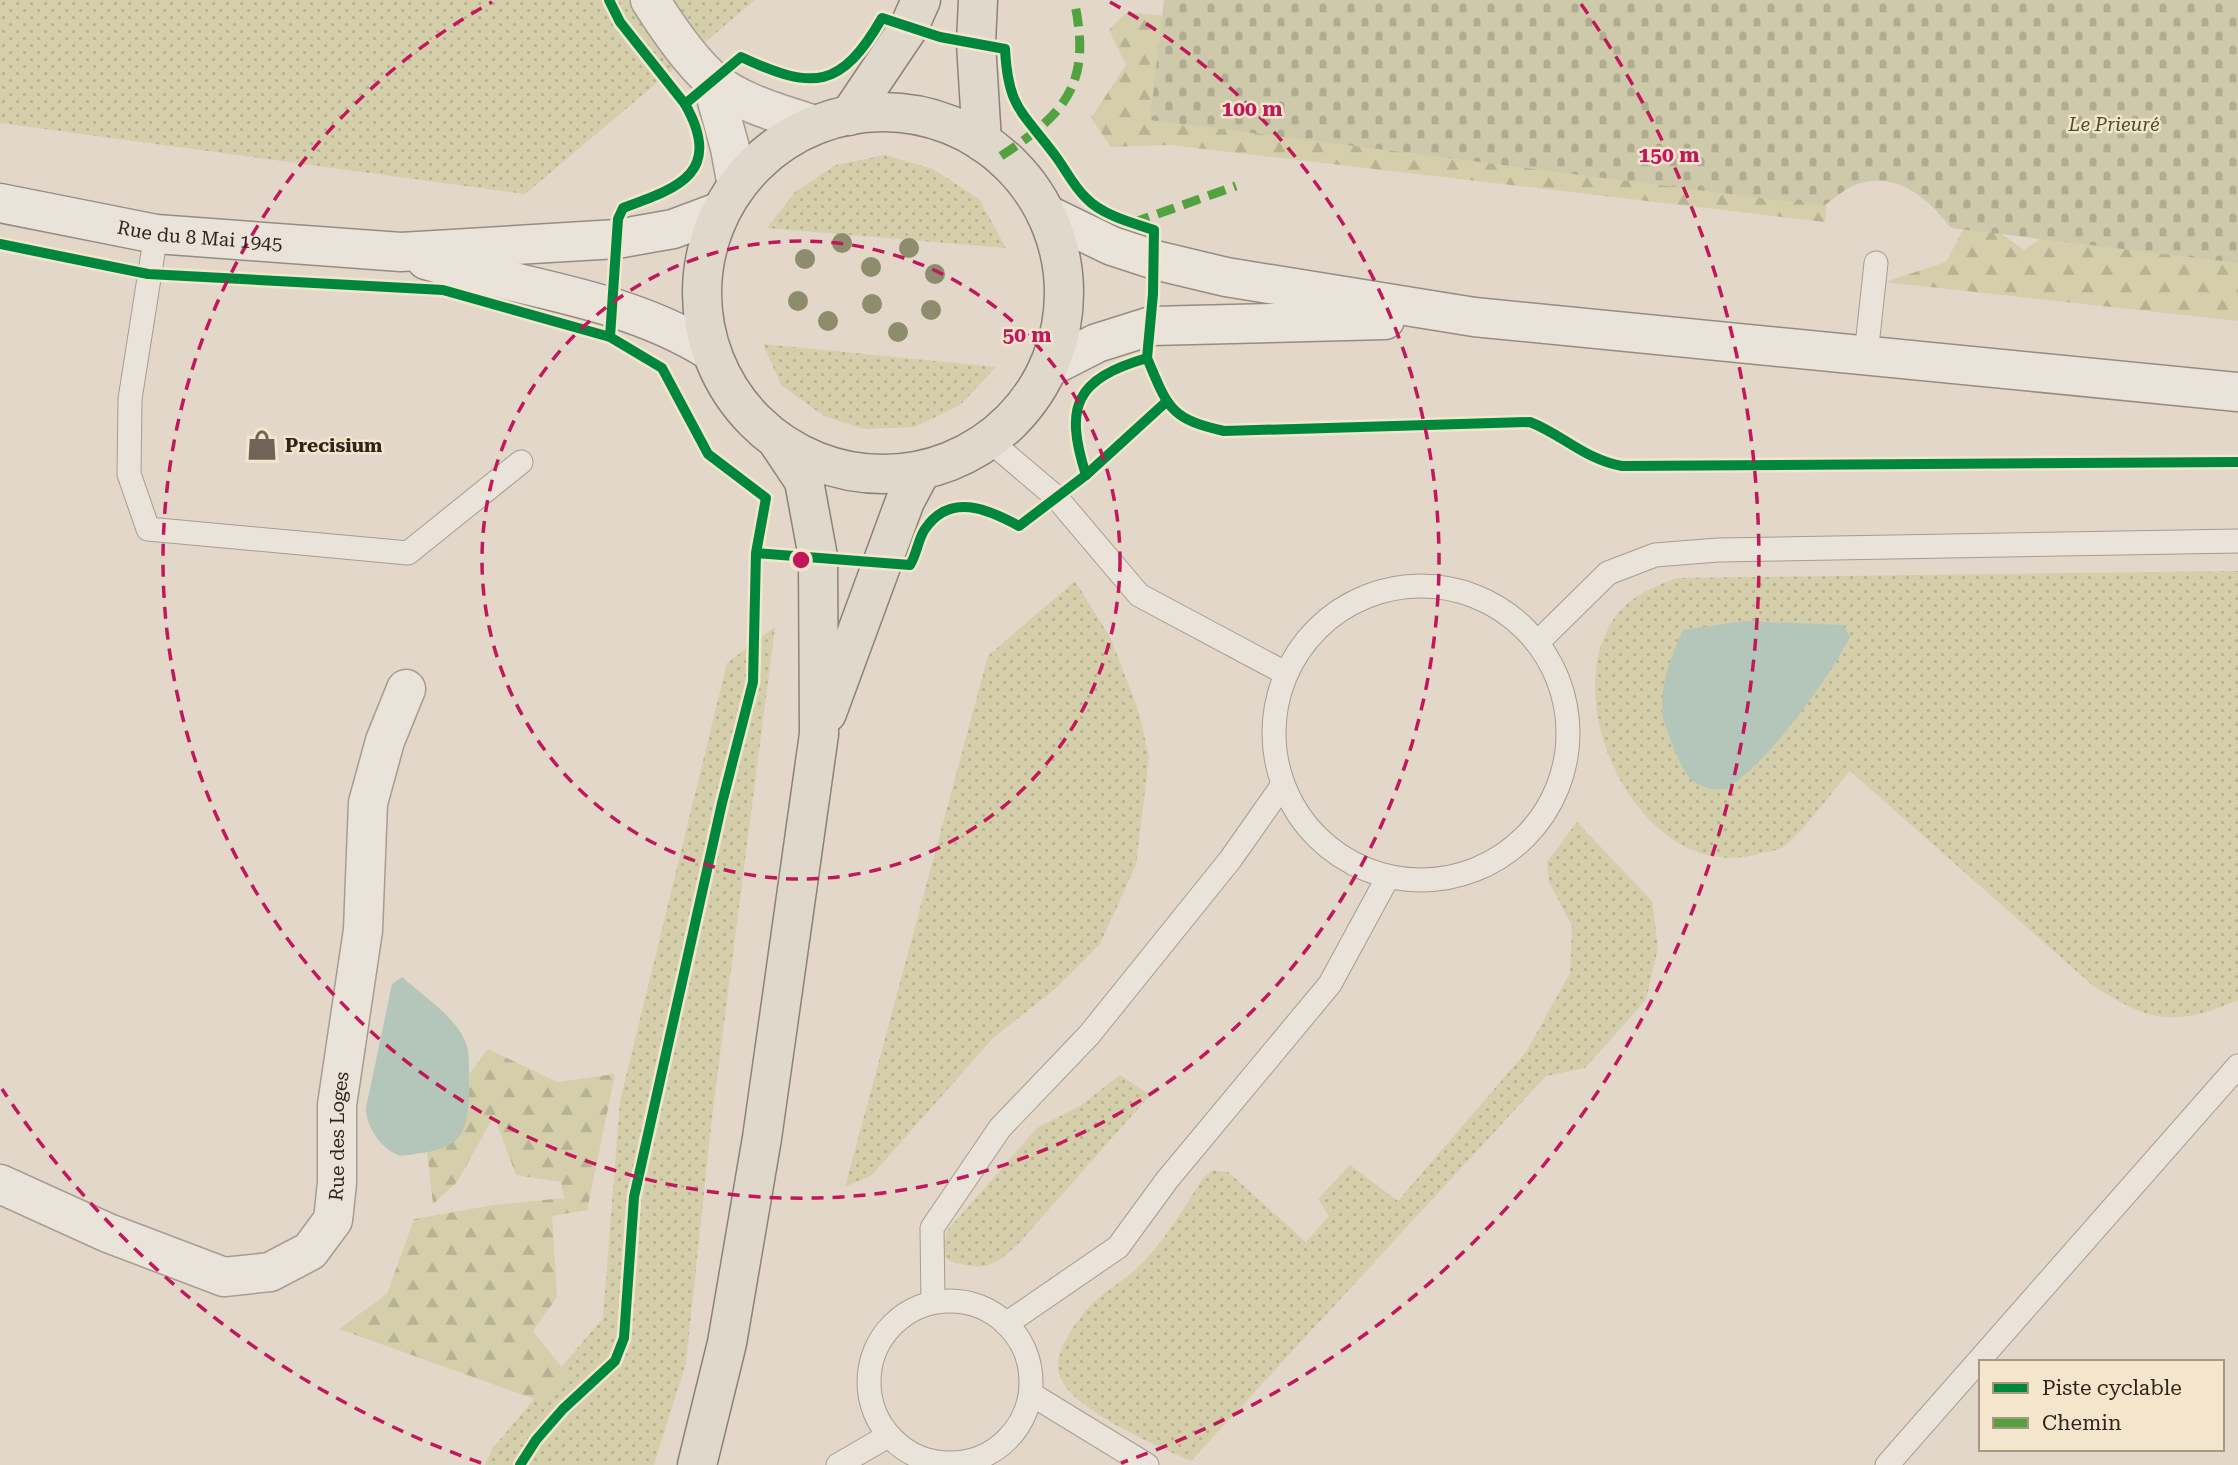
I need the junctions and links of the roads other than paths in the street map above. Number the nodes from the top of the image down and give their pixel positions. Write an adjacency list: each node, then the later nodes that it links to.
1 (650, 0): 4 (main road)
2 (921, 0): 5 (main road)
3 (978, 0): 6 (main road)
4 (711, 79): 5 (main road); 7 (main road)
5 (832, 120): 6 (main road); 7 (main road)
6 (982, 142): 9 (main road)
7 (729, 199): 11 (main road); 14 (main road)
8 (0, 203): 10 (main road, Rue du 8 Mai 1945)
9 (1046, 214): 13 (main road); 16 (main road)
10 (156, 234): 11 (main road, Rue du 8 Mai 1945); 20 (lane)
11 (401, 253): 14 (main road)
12 (1877, 263): 15 (lane)
13 (1474, 317): 15 (main road); 16 (main road)
14 (710, 351): 19 (main road)
15 (1866, 355): 17 (main road)
16 (1048, 368): 18 (main road)
17 (2238, 392)
18 (990, 441): 21 (main road); 24 (lane)
19 (778, 442): 21 (main road); 26 (main road)
20 (521, 462)
21 (921, 471): 26 (main road)
22 (2238, 541): 23 (lane)
23 (1538, 642): 24 (lane); 28 (lane)
24 (1285, 673): 27 (lane)
25 (406, 689): 30 (main road, Rue des Loges)
26 (819, 734): 36 (main road)
27 (1282, 786): 28 (lane); 31 (lane)
28 (1388, 877): 32 (lane)
29 (2238, 1066): 39 (lane)
30 (0, 1184)
31 (933, 1302): 32 (lane); 34 (lane)
32 (1006, 1324): 33 (lane)
33 (1031, 1394): 35 (lane); 38 (lane)
34 (888, 1436): 35 (lane); 37 (lane)
35 (957, 1464)
36 (697, 1465)
37 (838, 1465)
38 (1147, 1465)
39 (1886, 1465)

